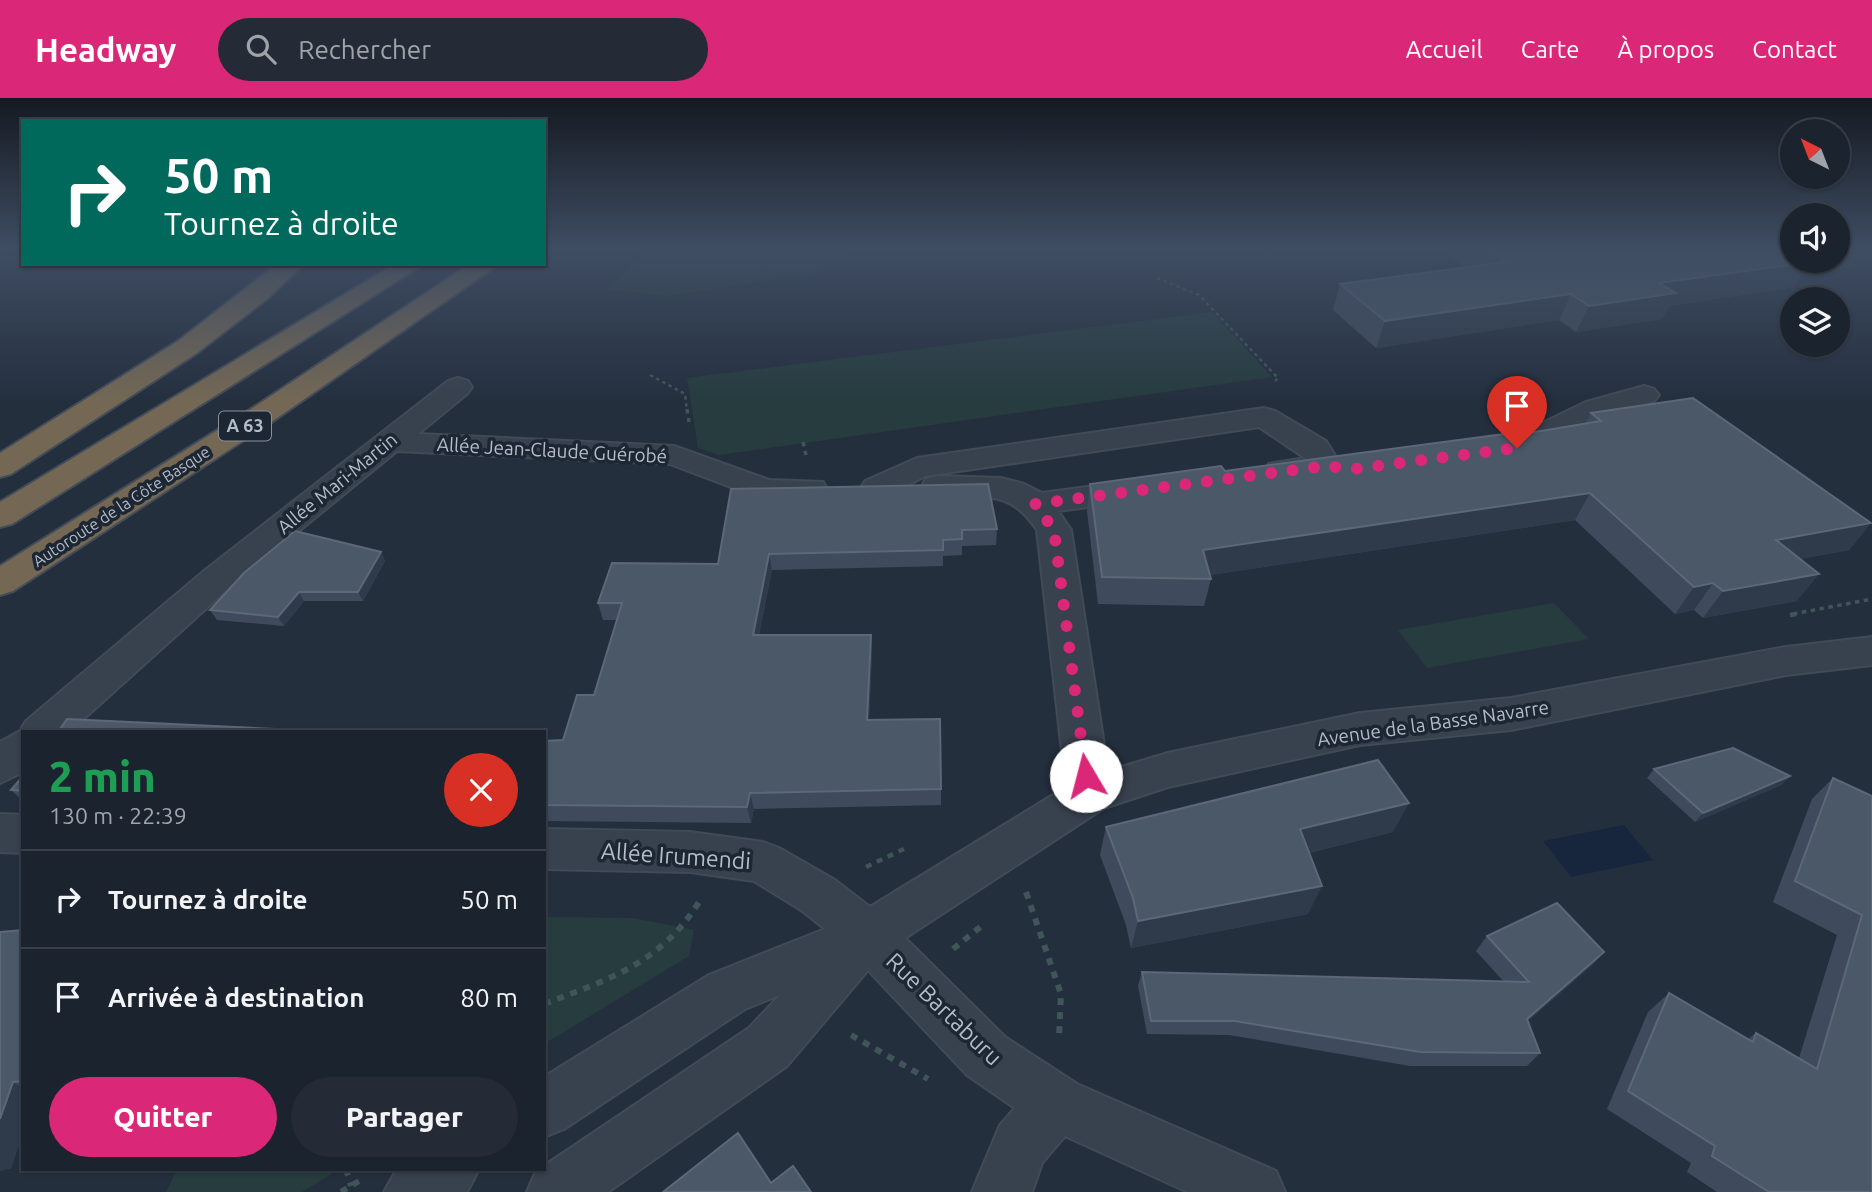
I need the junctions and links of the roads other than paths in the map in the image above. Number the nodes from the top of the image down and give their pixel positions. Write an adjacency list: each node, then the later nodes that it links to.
1 (250, 299): 8 (highway)
2 (355, 299): 13 (highway, A 63)
3 (434, 299): 14 (highway, Autoroute de la Côte Basque / A 63)
4 (458, 387): 6 (street, Allée Mari-Martin)
5 (1644, 395): 7 (street)
6 (390, 441): 11 (street, Allée Jean-Claude Guérobé); 16 (street, Allée Mari-Martin)
7 (1517, 448)
8 (0, 467)
9 (1256, 475): 11 (street)
10 (1173, 485): 12 (street)
11 (856, 488): 12 (street, Allée Jean-Claude Guérobé)
12 (1035, 504): 19 (street)
13 (0, 517)
14 (0, 583)
15 (1872, 651): 19 (street, Avenue de la Basse Navarre)
16 (43, 730)
17 (21, 749): 18 (street)
18 (0, 766)
19 (1089, 795): 23 (street, Avenue de la Basse Navarre)
20 (0, 833): 21 (street)
21 (21, 834)
22 (546, 849): 23 (street, Allée Irumendi)
23 (868, 934): 24 (street, Rue Bartaburu); 25 (street, Avenue de la Basse Navarre); 28 (street, Avenue de la Basse Navarre)
24 (1057, 1104): 29 (street); 30 (street, Rue Bartaburu)
25 (546, 1108)
26 (447, 1171): 27 (street)
27 (414, 1192)
28 (557, 1192)
29 (1002, 1192)
30 (1255, 1192)

